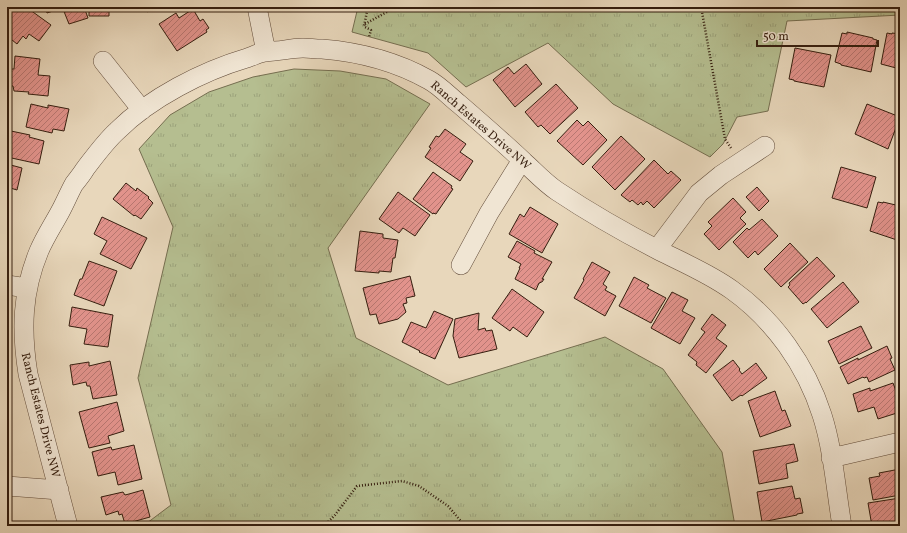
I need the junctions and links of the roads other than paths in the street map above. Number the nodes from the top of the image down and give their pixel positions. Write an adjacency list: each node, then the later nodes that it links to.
1 (257, 7): 2 (street)
2 (266, 52): 4 (street, Ranch Estates Drive NW); 6 (street, Ranch Estates Drive NW)
3 (103, 61): 4 (street)
4 (142, 110): 10 (street, Ranch Estates Drive NW)
5 (765, 146): 7 (street)
6 (522, 160): 7 (street, Ranch Estates Drive NW); 8 (street)
7 (657, 249): 12 (street, Ranch Estates Drive NW)
8 (461, 265)
9 (7, 285): 10 (street)
10 (27, 288): 14 (street, Ranch Estates Drive NW)
11 (900, 442): 12 (street)
12 (831, 458): 16 (street, Ranch Estates Drive NW)
13 (7, 486): 14 (street)
14 (59, 490): 15 (street, Ranch Estates Drive NW)
15 (68, 526)
16 (842, 526)

